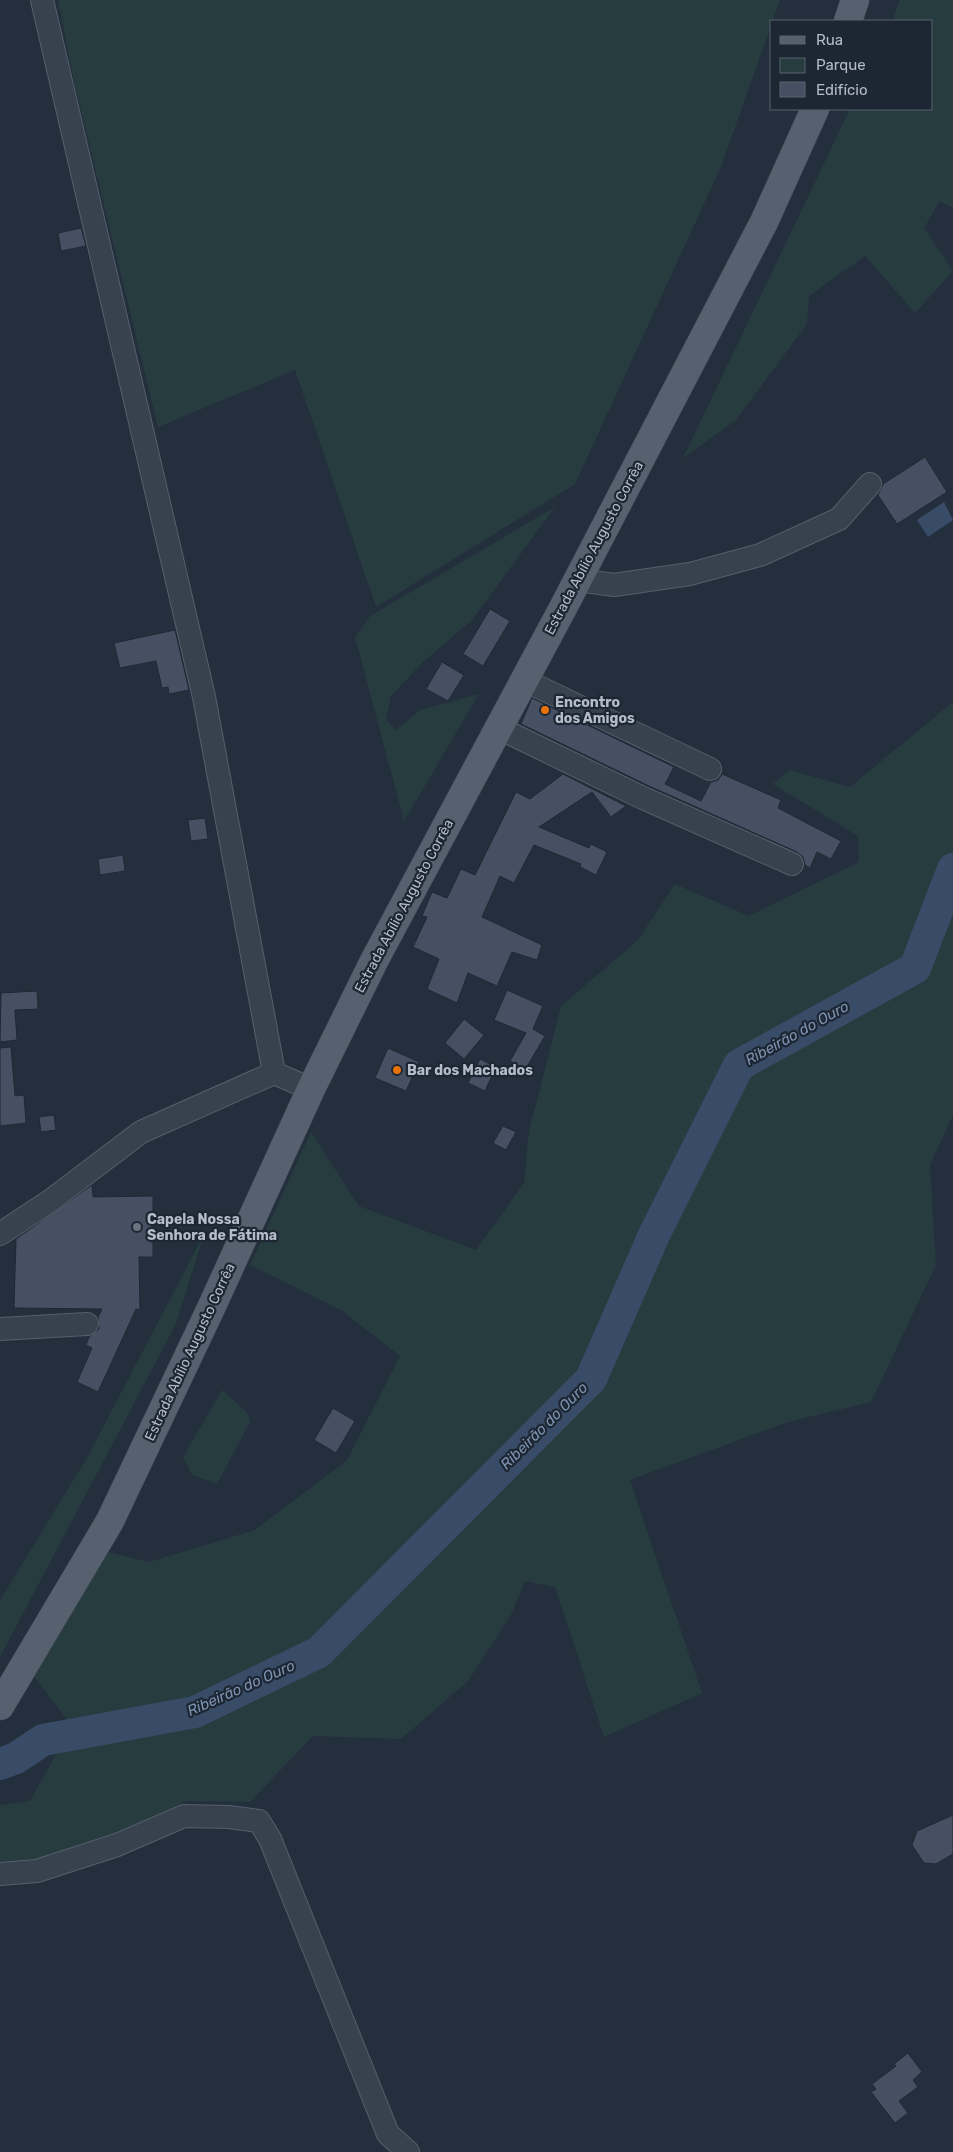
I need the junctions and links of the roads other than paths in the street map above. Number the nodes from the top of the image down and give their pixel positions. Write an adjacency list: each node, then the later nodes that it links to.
1 (42, 0): 11 (street)
2 (855, 0): 3 (main road)
3 (848, 20)
4 (815, 110): 6 (main road, Estrada Abílio Augusto Corrêa)
5 (870, 484): 6 (street)
6 (578, 580): 7 (main road, Estrada Abílio Augusto Corrêa)
7 (524, 680): 8 (main road, Estrada Abílio Augusto Corrêa); 9 (street)
8 (499, 728): 10 (street); 12 (main road, Estrada Abílio Augusto Corrêa)
9 (710, 769)
10 (792, 864)
11 (274, 1073): 12 (street); 13 (street)
12 (311, 1089): 16 (main road, Estrada Abílio Augusto Corrêa)
13 (0, 1234)
14 (87, 1324): 15 (street)
15 (0, 1329)
16 (0, 1706)
17 (0, 1874): 18 (street)
18 (408, 2152)

